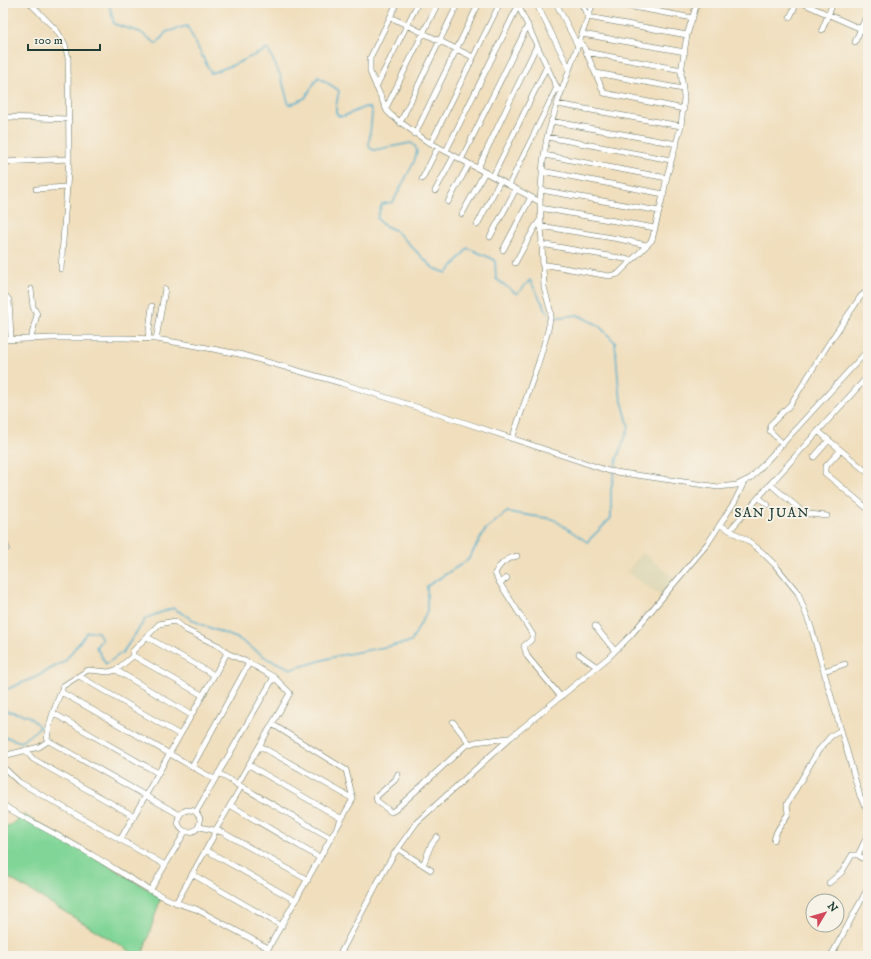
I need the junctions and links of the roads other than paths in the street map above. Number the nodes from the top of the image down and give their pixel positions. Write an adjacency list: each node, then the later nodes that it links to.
1 (30, 3): 52 (street)
2 (397, 3): 20 (street)
3 (418, 3): 24 (street)
4 (438, 3): 29 (street)
5 (458, 3): 32 (street)
6 (479, 3): 36 (street)
7 (500, 3): 39 (street)
8 (536, 3): 41 (street)
9 (556, 3): 34 (street)
10 (581, 3): 21 (street)
11 (593, 3): 21 (street)
12 (611, 3): 23 (street)
13 (697, 3): 23 (street)
14 (796, 3): 22 (street)
15 (802, 3): 19 (street)
16 (833, 3): 19 (street)
17 (517, 4): 25 (street); 61 (street)
18 (868, 12): 26 (street)
19 (828, 15): 26 (street); 27 (street)
20 (390, 17): 24 (street); 45 (street)
21 (588, 17): 30 (street); 31 (street)
22 (790, 17)
23 (693, 18): 31 (street)
24 (407, 25): 29 (street); 45 (street)
25 (528, 25): 35 (street); 65 (street)
26 (860, 29): 28 (street); 33 (street)
27 (822, 30)
28 (868, 32)
29 (423, 33): 32 (street); 49 (street)
30 (582, 34): 34 (street); 38 (street)
31 (688, 35): 38 (street)
32 (439, 41): 36 (street); 54 (street)
33 (854, 42)
34 (578, 45): 37 (street); 41 (street)
35 (537, 46): 40 (street); 69 (street)
36 (456, 49): 39 (street); 56 (street)
37 (586, 52): 42 (street); 43 (street)
38 (685, 52): 42 (street)
39 (473, 57): 58 (street)
40 (547, 66): 44 (street); 72 (street)
41 (569, 68): 47 (street)
42 (682, 70): 46 (street)
43 (596, 73): 46 (street); 50 (street)
44 (557, 87): 47 (street); 76 (street)
45 (376, 88): 49 (street)
46 (683, 89): 50 (street)
47 (560, 94): 48 (street)
48 (557, 104): 53 (street); 55 (street)
49 (386, 108): 54 (street)
50 (684, 109): 55 (street)
51 (3, 118): 52 (street)
52 (69, 119): 64 (street)
53 (551, 121): 57 (street); 59 (street)
54 (400, 122): 56 (street)
55 (681, 126): 59 (street)
56 (415, 134): 58 (street)
57 (547, 137): 63 (street); 66 (street)
58 (431, 143): 60 (street)
59 (677, 144): 66 (street)
60 (438, 147): 61 (street); 74 (street)
61 (446, 151): 62 (street)
62 (454, 156): 65 (street); 80 (street)
63 (544, 156): 70 (street); 73 (street)
64 (69, 159): 67 (street); 77 (street)
65 (461, 160): 68 (street)
66 (671, 160): 73 (street)
67 (3, 162)
68 (469, 164): 69 (street); 84 (street)
69 (478, 168): 71 (street)
70 (542, 171): 81 (street); 82 (street)
71 (484, 172): 72 (street); 87 (street)
72 (493, 176): 75 (street)
73 (667, 178): 82 (street)
74 (422, 179)
75 (500, 181): 76 (street); 89 (street)
76 (509, 185): 79 (street)
77 (67, 187): 78 (street); 99 (street)
78 (36, 189)
79 (516, 189): 83 (street); 92 (street)
80 (436, 190)
81 (541, 190): 85 (street); 86 (street)
82 (664, 194): 86 (street)
83 (531, 197): 85 (street); 95 (street)
84 (448, 202)
85 (540, 205): 88 (street); 91 (street)
86 (660, 211): 91 (street)
87 (462, 214)
88 (540, 220): 90 (street); 97 (street)
89 (477, 225)
90 (540, 226): 93 (street); 94 (street)
91 (655, 228): 94 (street)
92 (490, 237)
93 (541, 244): 96 (street); 98 (street)
94 (646, 245): 96 (street)
95 (503, 250)
96 (631, 260): 98 (street)
97 (515, 263)
98 (542, 264): 113 (street)
99 (61, 269)
100 (31, 289): 105 (street)
101 (165, 289): 108 (street)
102 (868, 292): 115 (street)
103 (3, 296): 106 (street)
104 (152, 306): 107 (street)
105 (31, 338): 106 (street); 107 (street)
106 (10, 339): 109 (street)
107 (148, 339): 108 (street)
108 (156, 339): 113 (street)
109 (3, 340)
110 (868, 350): 115 (street)
111 (868, 376): 112 (street)
112 (818, 431): 114 (street); 120 (street)
113 (512, 439): 119 (street)
114 (829, 440): 116 (street); 117 (street)
115 (783, 444): 119 (street)
116 (840, 451): 118 (street); 123 (street)
117 (814, 457)
118 (868, 473)
119 (744, 482): 125 (street)
120 (770, 484): 121 (street); 124 (street)
121 (759, 498): 122 (street); 126 (street)
122 (768, 505)
123 (868, 509)
124 (827, 516)
125 (720, 525): 126 (street); 134 (street)
126 (730, 530): 142 (street)
127 (3, 539): 128 (street)
128 (3, 551)
129 (517, 556): 131 (street)
130 (507, 578): 131 (street)
131 (500, 583): 148 (street)
132 (595, 626): 134 (street)
133 (147, 637): 135 (street); 136 (street); 143 (street)
134 (614, 651): 140 (street)
135 (227, 652): 138 (street); 143 (street)
136 (132, 654): 141 (street); 147 (street)
137 (579, 654): 140 (street)
138 (250, 663): 145 (street); 164 (street)
139 (845, 664): 142 (street)
140 (597, 667): 148 (street)
141 (116, 670): 144 (street); 150 (street)
142 (824, 671): 153 (street)
143 (214, 675): 147 (street)
144 (79, 676): 146 (street); 154 (street)
145 (274, 677): 152 (street); 166 (street)
146 (61, 692): 149 (street); 160 (street)
147 (202, 695): 150 (street)
148 (561, 697): 155 (street)
149 (53, 713): 156 (street); 165 (street)
150 (191, 715): 154 (street)
151 (453, 722): 157 (street)
152 (272, 724): 158 (street); 171 (street)
153 (841, 730): 175 (street); 186 (street)
154 (180, 734): 160 (street)
155 (510, 738): 157 (street); 187 (street)
156 (47, 740): 159 (street); 170 (street)
157 (470, 744): 167 (street)
158 (260, 746): 162 (street); 171 (street)
159 (26, 750): 161 (street); 177 (street)
160 (169, 754): 164 (street); 165 (street)
161 (3, 756)
162 (249, 765): 169 (street); 178 (street)
163 (3, 767): 185 (street)
164 (192, 767): 168 (street)
165 (158, 773): 170 (street)
166 (218, 773): 168 (street); 169 (street)
167 (398, 774)
168 (214, 780): 174 (street)
169 (239, 786): 173 (street); 184 (street)
170 (145, 796): 176 (street); 177 (street)
171 (353, 799): 178 (street)
172 (3, 804): 199 (street)
173 (230, 806): 180 (street); 190 (street)
174 (196, 812): 176 (street); 179 (street)
175 (868, 813)
176 (180, 815): 181 (street)
177 (134, 816): 185 (street)
178 (342, 819): 184 (street)
179 (200, 827): 180 (street); 181 (street)
180 (215, 830): 188 (street); 196 (street)
181 (185, 832): 192 (street)
182 (868, 834): 189 (street)
183 (437, 837): 193 (street)
184 (331, 838): 190 (street)
185 (120, 840): 192 (street)
186 (774, 840)
187 (398, 849): 193 (street); 205 (street)
188 (206, 850): 195 (street); 200 (street)
189 (858, 855): 191 (street); 197 (street)
190 (320, 858): 196 (street)
191 (868, 862)
192 (165, 865): 199 (street)
193 (423, 865): 194 (street)
194 (431, 870)
195 (192, 874): 201 (street); 202 (street)
196 (308, 880): 200 (street)
197 (829, 883)
198 (868, 888): 206 (street)
199 (151, 890): 201 (street)
200 (296, 902): 202 (street)
201 (176, 903): 203 (street)
202 (282, 926): 203 (street)
203 (268, 948): 204 (street)
204 (269, 956)
205 (339, 956)
206 (831, 956)

